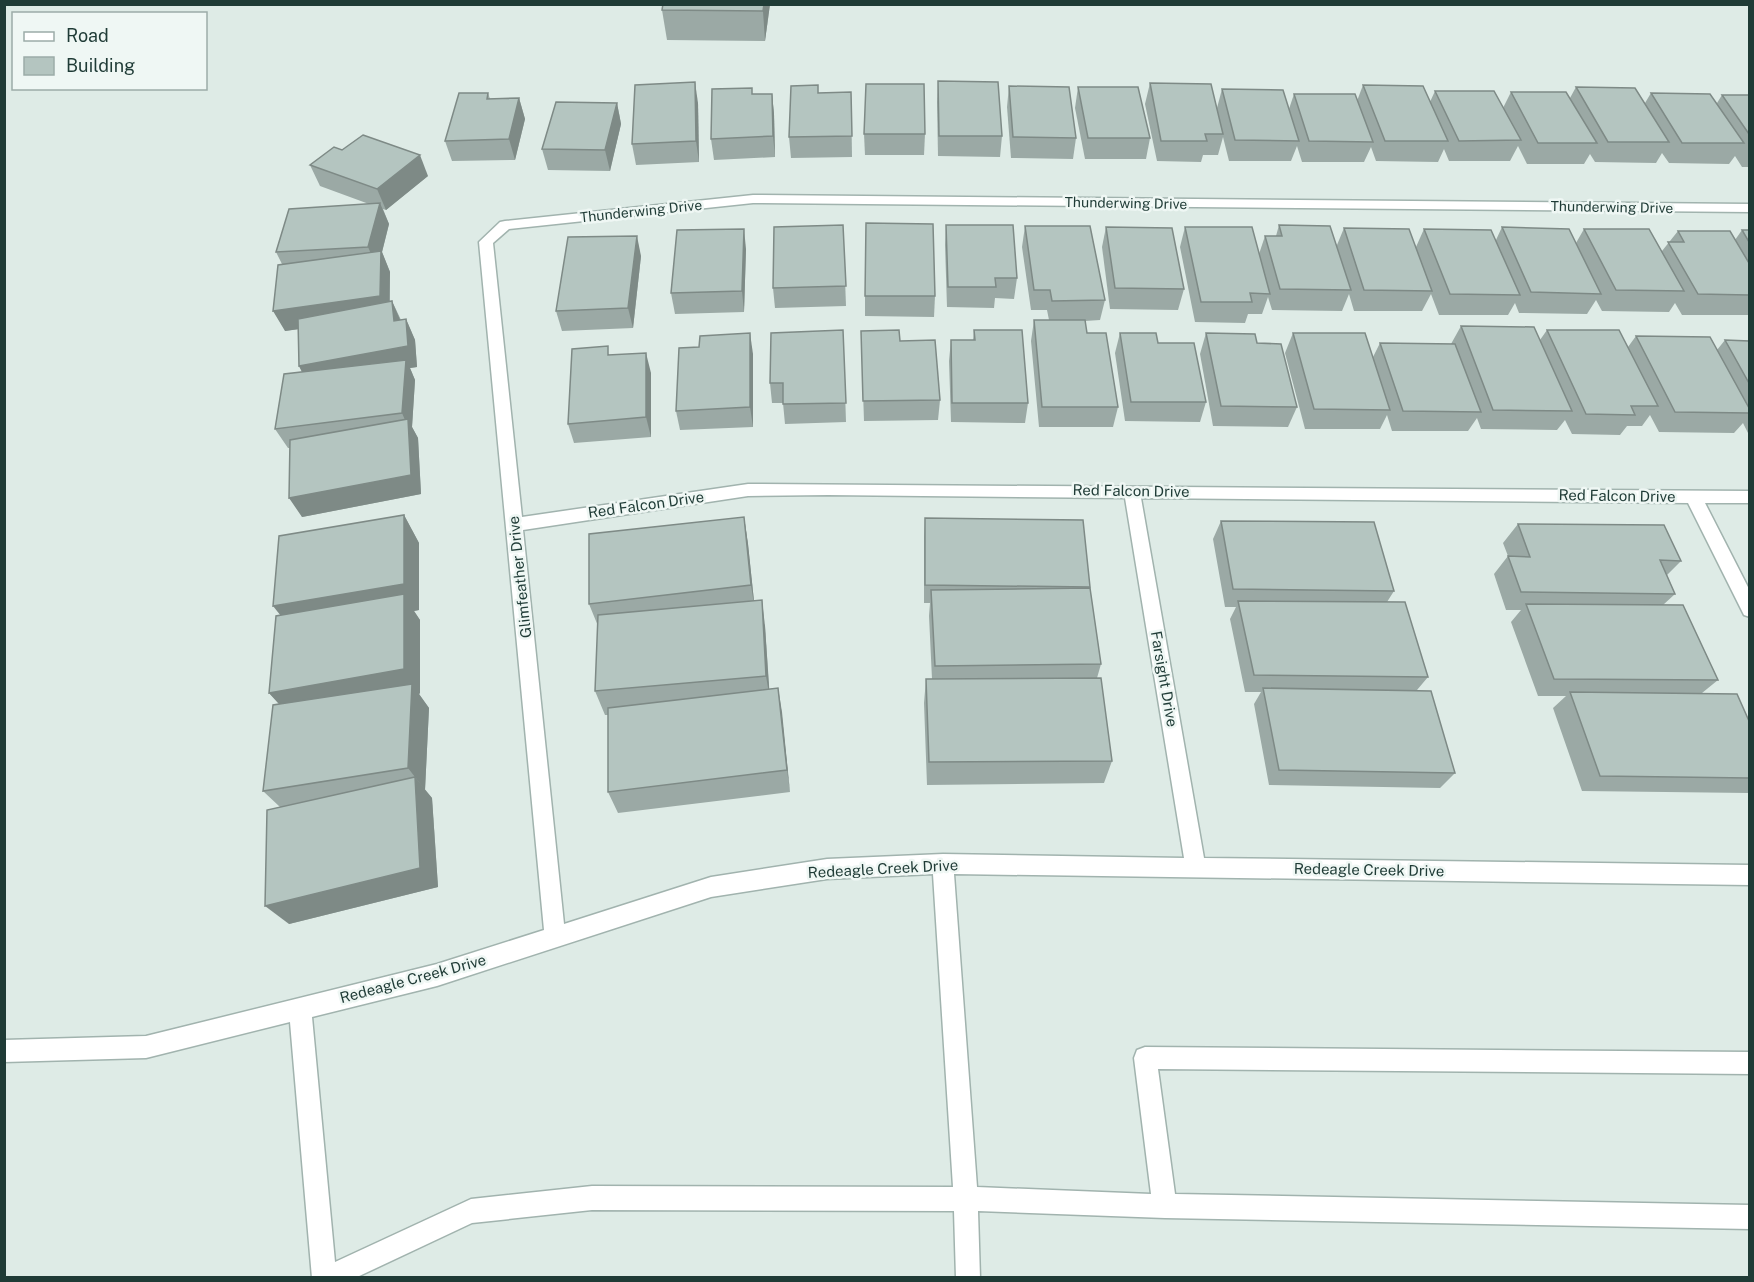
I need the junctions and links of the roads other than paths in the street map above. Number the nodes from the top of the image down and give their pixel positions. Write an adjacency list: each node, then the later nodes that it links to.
1 (1749, 208): 2 (street, Thunderwing Drive)
2 (505, 225): 6 (street, Glimfeather Drive)
3 (1132, 491): 4 (street, Red Falcon Drive); 6 (street, Red Falcon Drive); 9 (street, Farsight Drive)
4 (1694, 496): 5 (street, Red Falcon Drive); 7 (street)
5 (1749, 497)
6 (514, 525): 11 (street, Glimfeather Drive)
7 (1749, 609)
8 (943, 864): 9 (street, Redeagle Creek Drive); 11 (street, Redeagle Creek Drive); 15 (street)
9 (1196, 867): 10 (street, Redeagle Creek Drive)
10 (1749, 875)
11 (555, 937): 12 (street, Redeagle Creek Drive)
12 (300, 1009): 13 (street, Redeagle Creek Drive); 18 (street)
13 (4, 1052)
14 (1749, 1063): 16 (street)
15 (966, 1199): 16 (street); 18 (street); 19 (street)
16 (1165, 1206): 17 (street)
17 (1749, 1217)
18 (325, 1278)
19 (968, 1278)

